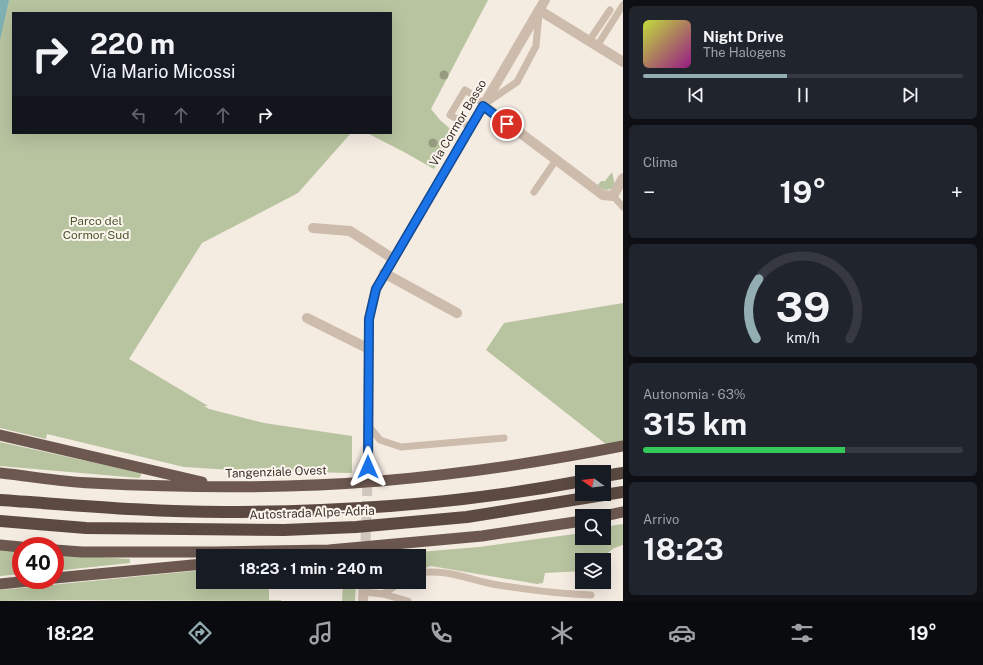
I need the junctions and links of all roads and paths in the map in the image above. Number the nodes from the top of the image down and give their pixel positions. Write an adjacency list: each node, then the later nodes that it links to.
1 (545, 0): 3 (street, Via Cormor Basso)
2 (623, 6): 5 (lane)
3 (539, 10): 5 (street); 7 (street, Via Cormor Basso); 7 (lane)
4 (610, 10): 5 (lane)
5 (593, 43): 6 (street)
6 (623, 62)
7 (483, 106): 8 (street, Via Cormor Basso); 8 (lane); 9 (street)
8 (470, 127): 15 (street, Via Cormor Basso)
9 (556, 160): 11 (lane); 12 (street)
10 (623, 178): 12 (street)
11 (534, 192)
12 (612, 196): 13 (lane)
13 (623, 207)
14 (313, 228): 15 (street)
15 (392, 258): 16 (street, Via Cormor Basso)
16 (384, 273): 17 (street); 19 (street, Via Cormor Basso)
17 (457, 313)
18 (307, 318): 19 (street)
19 (369, 349): 20 (street, Via Cormor Basso)
20 (367, 424): 22 (lane); 24 (street, Via Cormor Basso)
21 (0, 435): 29 (highway)
22 (504, 438)
23 (623, 446): 29 (highway, Tangenziale Ovest)
24 (368, 467)
25 (0, 473): 29 (highway, Tangenziale Ovest)
26 (623, 473): 27 (highway)
27 (611, 475)
28 (575, 482): 31 (highway, Autostrada Alpe-Adria)
29 (223, 487)
30 (623, 492): 34 (highway, Autostrada Alpe-Adria)
31 (0, 500)
32 (623, 512): 33 (highway)
33 (611, 515)
34 (0, 521)
35 (575, 522): 38 (highway)
36 (0, 545): 37 (highway)
37 (12, 546)
38 (340, 549)
39 (64, 551): 40 (highway)
40 (196, 552)
41 (196, 565): 43 (highway)
42 (426, 573): 49 (lane)
43 (64, 577)
44 (12, 583): 45 (highway)
45 (0, 584)
46 (390, 589): 48 (lane)
47 (363, 592): 48 (lane)
48 (382, 594): 50 (lane)
49 (591, 595)
50 (408, 601)

